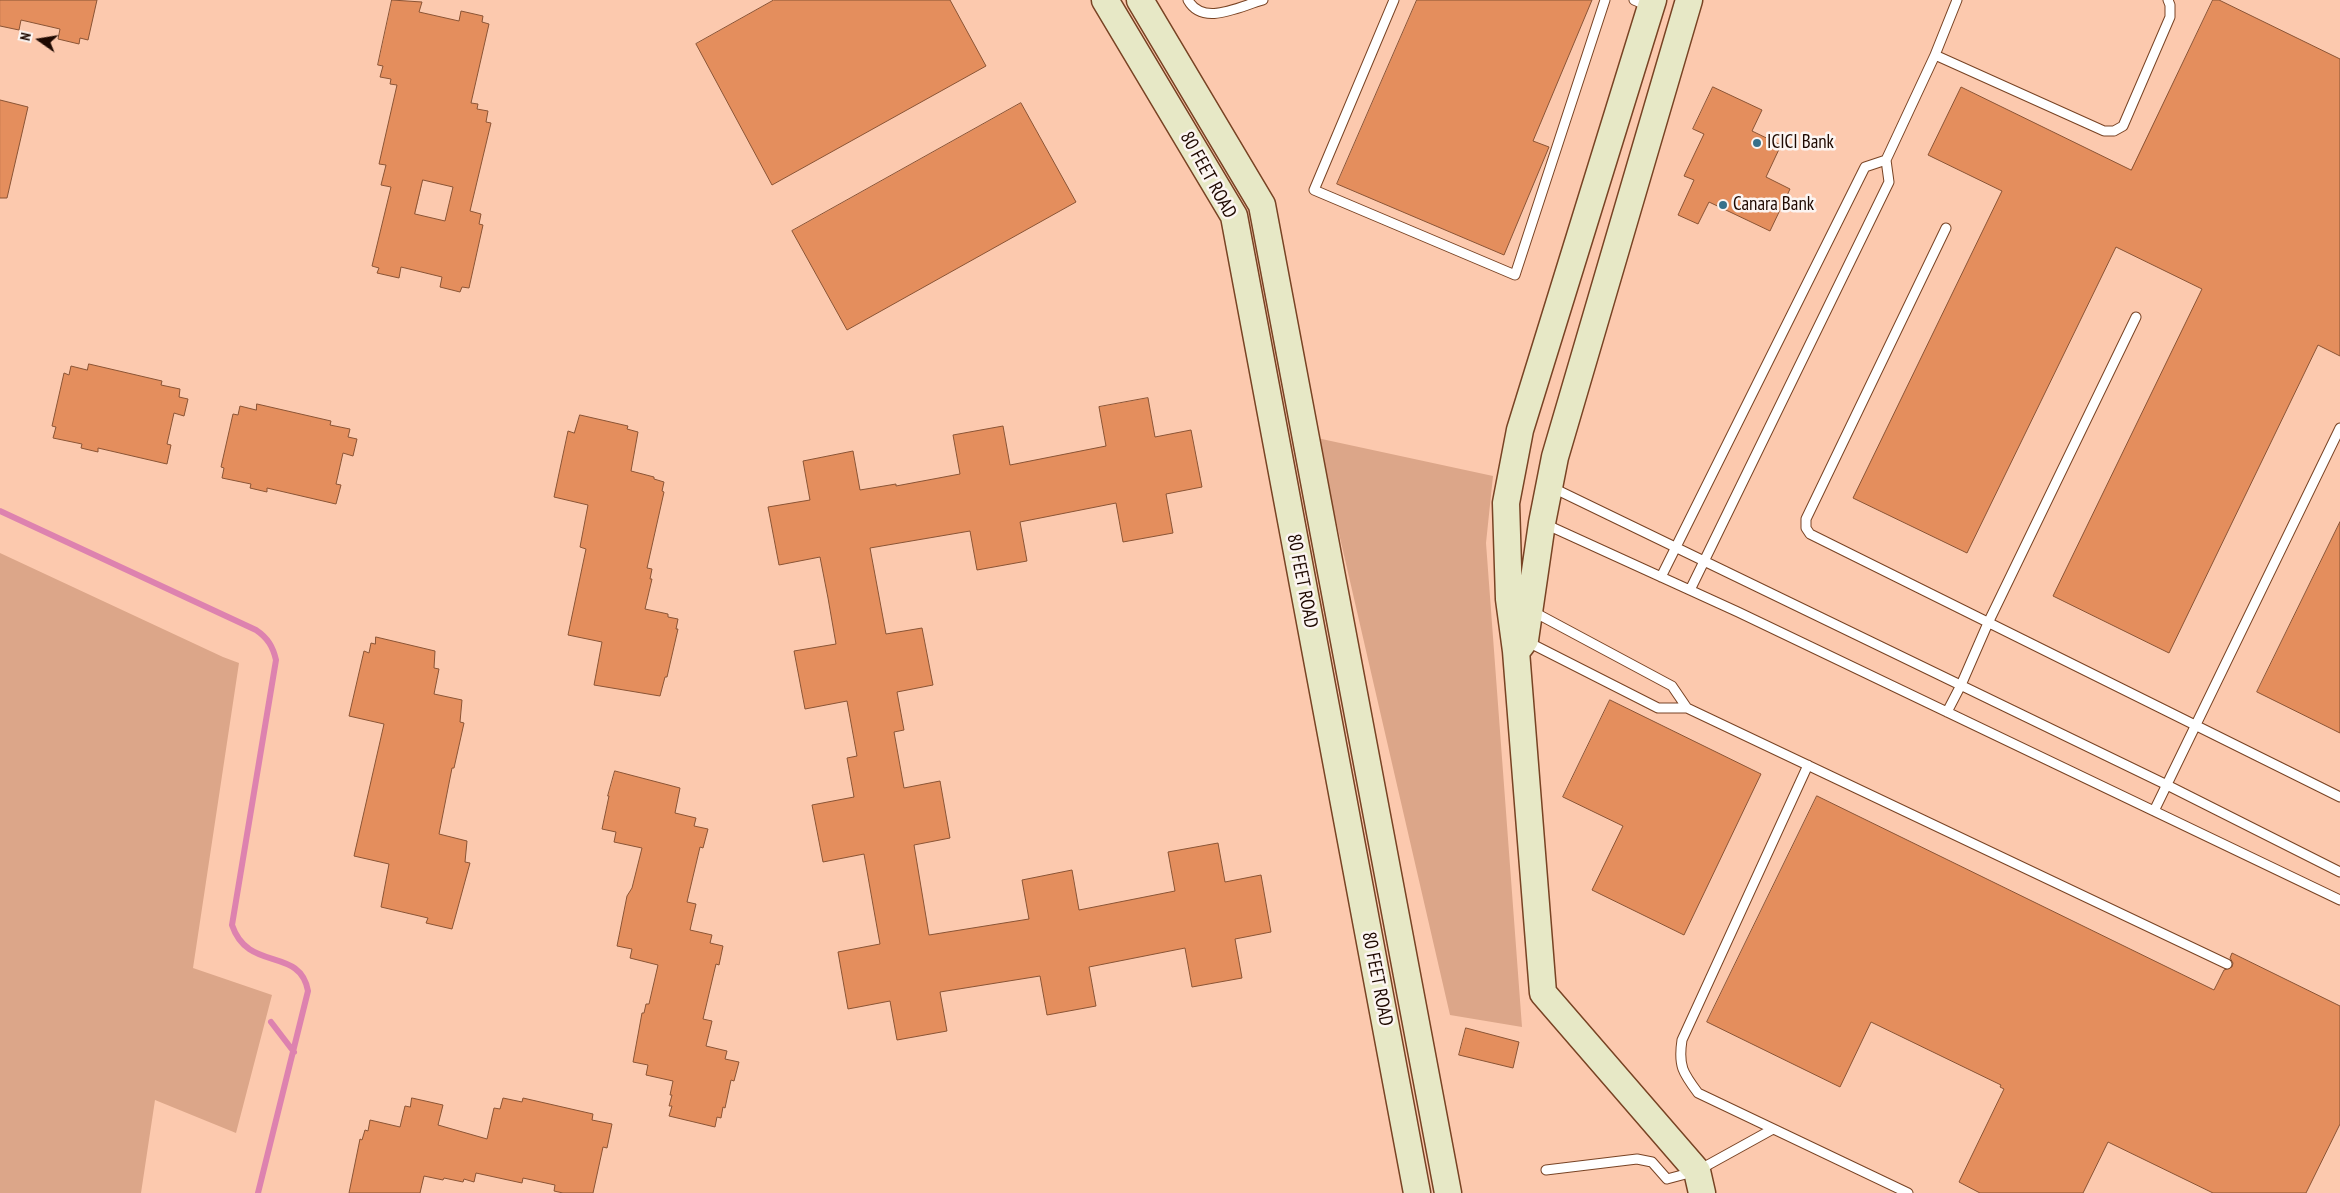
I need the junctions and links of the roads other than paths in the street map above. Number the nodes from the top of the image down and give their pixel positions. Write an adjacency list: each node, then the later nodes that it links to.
1 (1105, 0): 39 (street, 80 FEET ROAD)
2 (1140, 0): 40 (street, 80 FEET ROAD)
3 (1188, 0): 4 (lane)
4 (1263, 0)
5 (1394, 0): 6 (lane)
6 (1605, 0)
7 (1689, 0): 16 (street)
8 (1957, 0): 11 (lane)
9 (2168, 0): 11 (lane)
10 (1646, 2): 24 (street)
11 (1935, 55): 12 (lane)
12 (1886, 160): 18 (lane); 19 (lane)
13 (1946, 228): 23 (lane)
14 (2136, 317): 23 (lane)
15 (2340, 428): 28 (lane)
16 (1551, 486): 17 (street); 18 (lane)
17 (1542, 523): 20 (lane); 22 (street)
18 (1677, 548): 19 (lane); 20 (lane)
19 (1705, 561): 21 (lane); 25 (lane)
20 (1661, 577): 21 (lane)
21 (1690, 590): 27 (lane)
22 (1530, 610): 24 (street); 26 (lane)
23 (1988, 623): 25 (lane); 28 (lane)
24 (1521, 646): 26 (lane); 38 (street)
25 (1962, 685): 27 (lane); 30 (lane)
26 (1687, 708): 29 (lane)
27 (1947, 712): 32 (lane)
28 (2196, 725): 30 (lane); 31 (lane)
29 (1808, 765): 35 (lane); 36 (lane)
30 (2167, 785): 32 (lane); 33 (lane)
31 (2340, 797)
32 (2154, 812): 34 (lane)
33 (2340, 872)
34 (2340, 900)
35 (2227, 964)
36 (1773, 1129): 38 (lane); 41 (lane)
37 (1546, 1170): 38 (lane)
38 (1700, 1182)
39 (1417, 1193)
40 (1448, 1193)
41 (1908, 1193)

